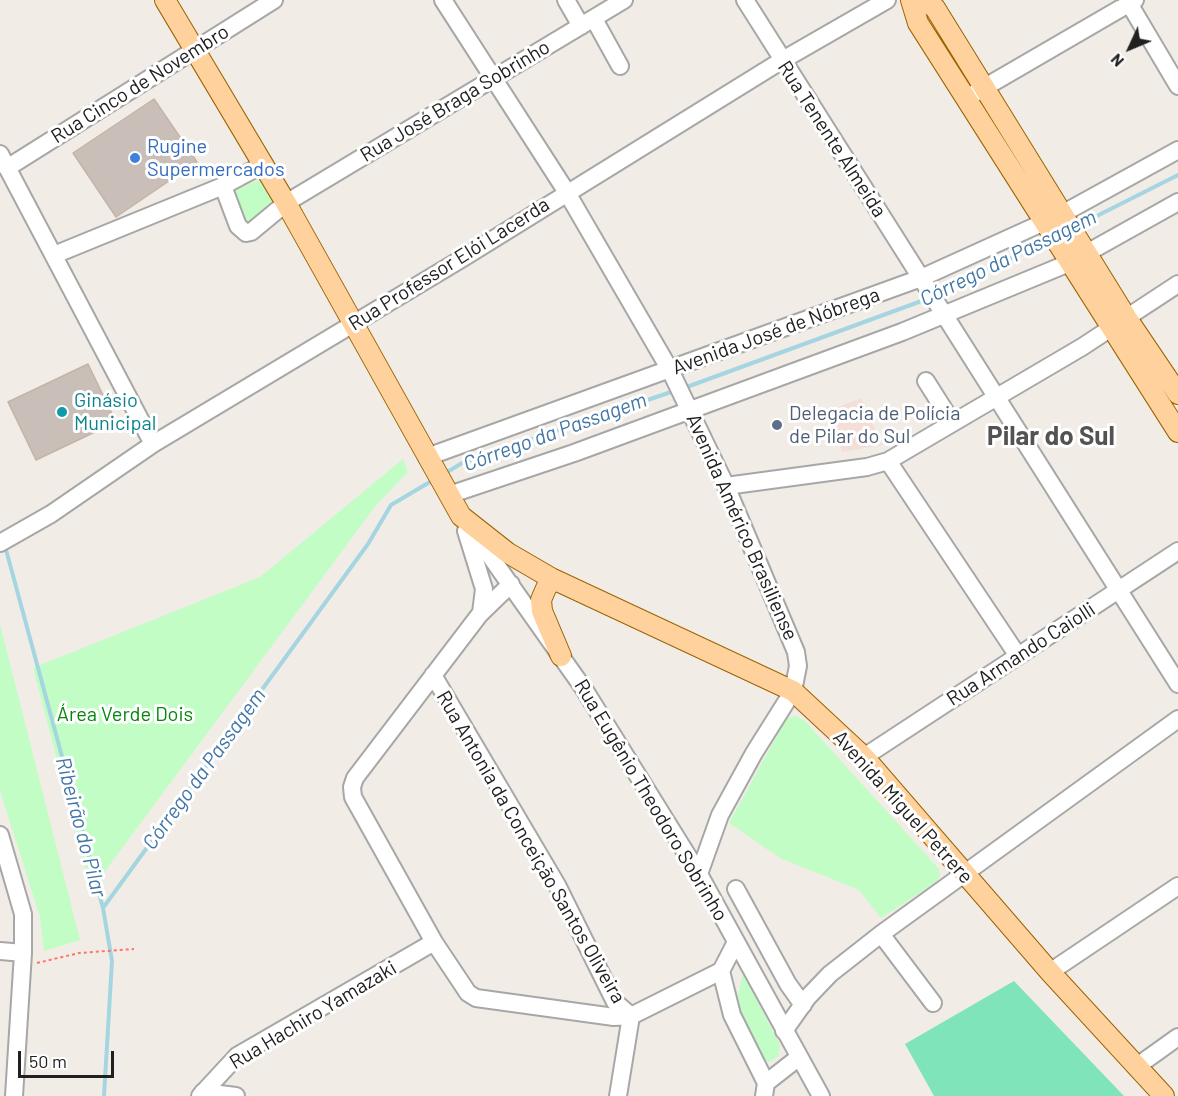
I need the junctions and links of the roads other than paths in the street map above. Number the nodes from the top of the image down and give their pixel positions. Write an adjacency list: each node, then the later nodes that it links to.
1 (165, 0): 12 (main road, Avenida Miguel Petrere)
2 (274, 0): 12 (street, Rua Cinco de Novembro)
3 (443, 0): 15 (street)
4 (566, 0): 11 (street)
5 (624, 0): 11 (street, Rua José Braga Sobrinho)
6 (745, 0): 13 (street, Rua Tenente Almeida)
7 (887, 0): 13 (street, Rua Professor Elói Lacerda)
8 (910, 0): 17 (main road)
9 (923, 0): 17 (main road)
10 (1130, 1): 16 (street); 17 (street)
11 (588, 22): 14 (street); 15 (street, Rua José Braga Sobrinho)
12 (195, 50): 19 (street, Rua Cinco de Novembro); 20 (main road, Avenida Miguel Petrere)
13 (781, 61): 22 (street, Rua Professor Elói Lacerda); 29 (street, Rua Tenente Almeida)
14 (620, 66)
15 (493, 77): 22 (street); 24 (street, Rua José Braga Sobrinho)
16 (1178, 86)
17 (974, 93): 25 (main road); 26 (main road)
18 (1178, 150): 25 (street, Avenida José de Nóbrega)
19 (4, 161): 28 (street)
20 (264, 164): 21 (street); 24 (main road, Avenida Miguel Petrere)
21 (224, 186): 24 (street, Rua José Braga Sobrinho); 28 (street)
22 (566, 191): 32 (street, Rua Professor Elói Lacerda); 34 (street)
23 (1178, 202): 27 (street)
24 (286, 203): 32 (main road, Avenida Miguel Petrere)
25 (1065, 218): 26 (street, Avenida José de Nóbrega); 27 (main road)
26 (1046, 226): 27 (main road); 29 (street, Avenida José de Nóbrega)
27 (1073, 251): 31 (street); 33 (main road)
28 (54, 255): 41 (street)
29 (923, 282): 31 (street, Rua Tenente Almeida); 34 (street, Avenida José de Nóbrega)
30 (1178, 284): 33 (street)
31 (941, 310): 37 (street, Rua Tenente Almeida); 38 (street)
32 (354, 322): 41 (street, Rua Professor Elói Lacerda); 43 (main road, Avenida Miguel Petrere)
33 (1118, 322): 36 (main road); 37 (street); 40 (main road)
34 (673, 375): 38 (street, Avenida Américo Brasiliense); 43 (street, Avenida José de Nóbrega)
35 (926, 381): 39 (street)
36 (1178, 394)
37 (995, 396): 39 (street); 51 (street, Rua Tenente Almeida)
38 (687, 404): 44 (street, Avenida Américo Brasiliense); 45 (street)
39 (952, 422): 42 (street)
40 (1178, 432)
41 (153, 444): 47 (street, Rua Professor Elói Lacerda)
42 (888, 461): 44 (street); 54 (street)
43 (430, 462): 45 (main road, Avenida Miguel Petrere)
44 (726, 486): 57 (street, Avenida Américo Brasiliense)
45 (447, 492): 46 (main road, Avenida Miguel Petrere)
46 (461, 516): 49 (main road, Avenida Miguel Petrere); 50 (street, Rua Eugênio Theodoro Sobrinho); 52 (street)
47 (7, 539)
48 (1178, 551): 51 (street, Rua Armando Caiolli)
49 (555, 580): 53 (main road); 57 (main road, Avenida Miguel Petrere)
50 (511, 584): 52 (street); 53 (street, Rua Eugênio Theodoro Sobrinho)
51 (1118, 589): 54 (street, Rua Armando Caiolli); 56 (street, Rua Tenente Almeida)
52 (480, 614): 55 (street)
53 (561, 656): 61 (street, Rua Eugênio Theodoro Sobrinho)
54 (1018, 656): 59 (street, Rua Armando Caiolli)
55 (434, 675): 66 (street); 74 (street, Rua Antonia da Conceição Santos Oliveira)
56 (1178, 684)
57 (793, 691): 59 (main road, Avenida Miguel Petrere); 61 (street)
58 (1178, 719): 62 (street)
59 (864, 758): 62 (main road, Avenida Miguel Petrere)
60 (0, 835): 69 (street)
61 (699, 874): 67 (street, Rua Eugênio Theodoro Sobrinho)
62 (965, 875): 65 (street); 71 (main road, Avenida Miguel Petrere)
63 (1178, 886): 71 (street)
64 (736, 889): 73 (street)
65 (881, 934): 72 (street); 73 (street)
66 (434, 942): 74 (street); 81 (street, Rua Hachiro Yamazaki)
67 (736, 942): 70 (street); 75 (street, Rua Eugênio Theodoro Sobrinho)
68 (0, 951): 69 (street)
69 (23, 960): 79 (street)
70 (721, 970): 74 (street); 80 (street)
71 (1050, 972): 78 (main road, Avenida Miguel Petrere)
72 (933, 1004)
73 (802, 1005): 75 (street)
74 (631, 1016): 84 (street)
75 (784, 1031): 77 (street, Rua Eugênio Theodoro Sobrinho)
76 (1178, 1037): 78 (street)
77 (798, 1058): 80 (street); 85 (street, Rua Eugênio Theodoro Sobrinho)
78 (1136, 1067): 86 (main road, Avenida Miguel Petrere)
79 (8, 1076): 82 (street)
80 (765, 1089)
81 (201, 1094): 83 (street)
82 (14, 1096)
83 (236, 1096)
84 (618, 1096)
85 (821, 1096)
86 (1164, 1096)

